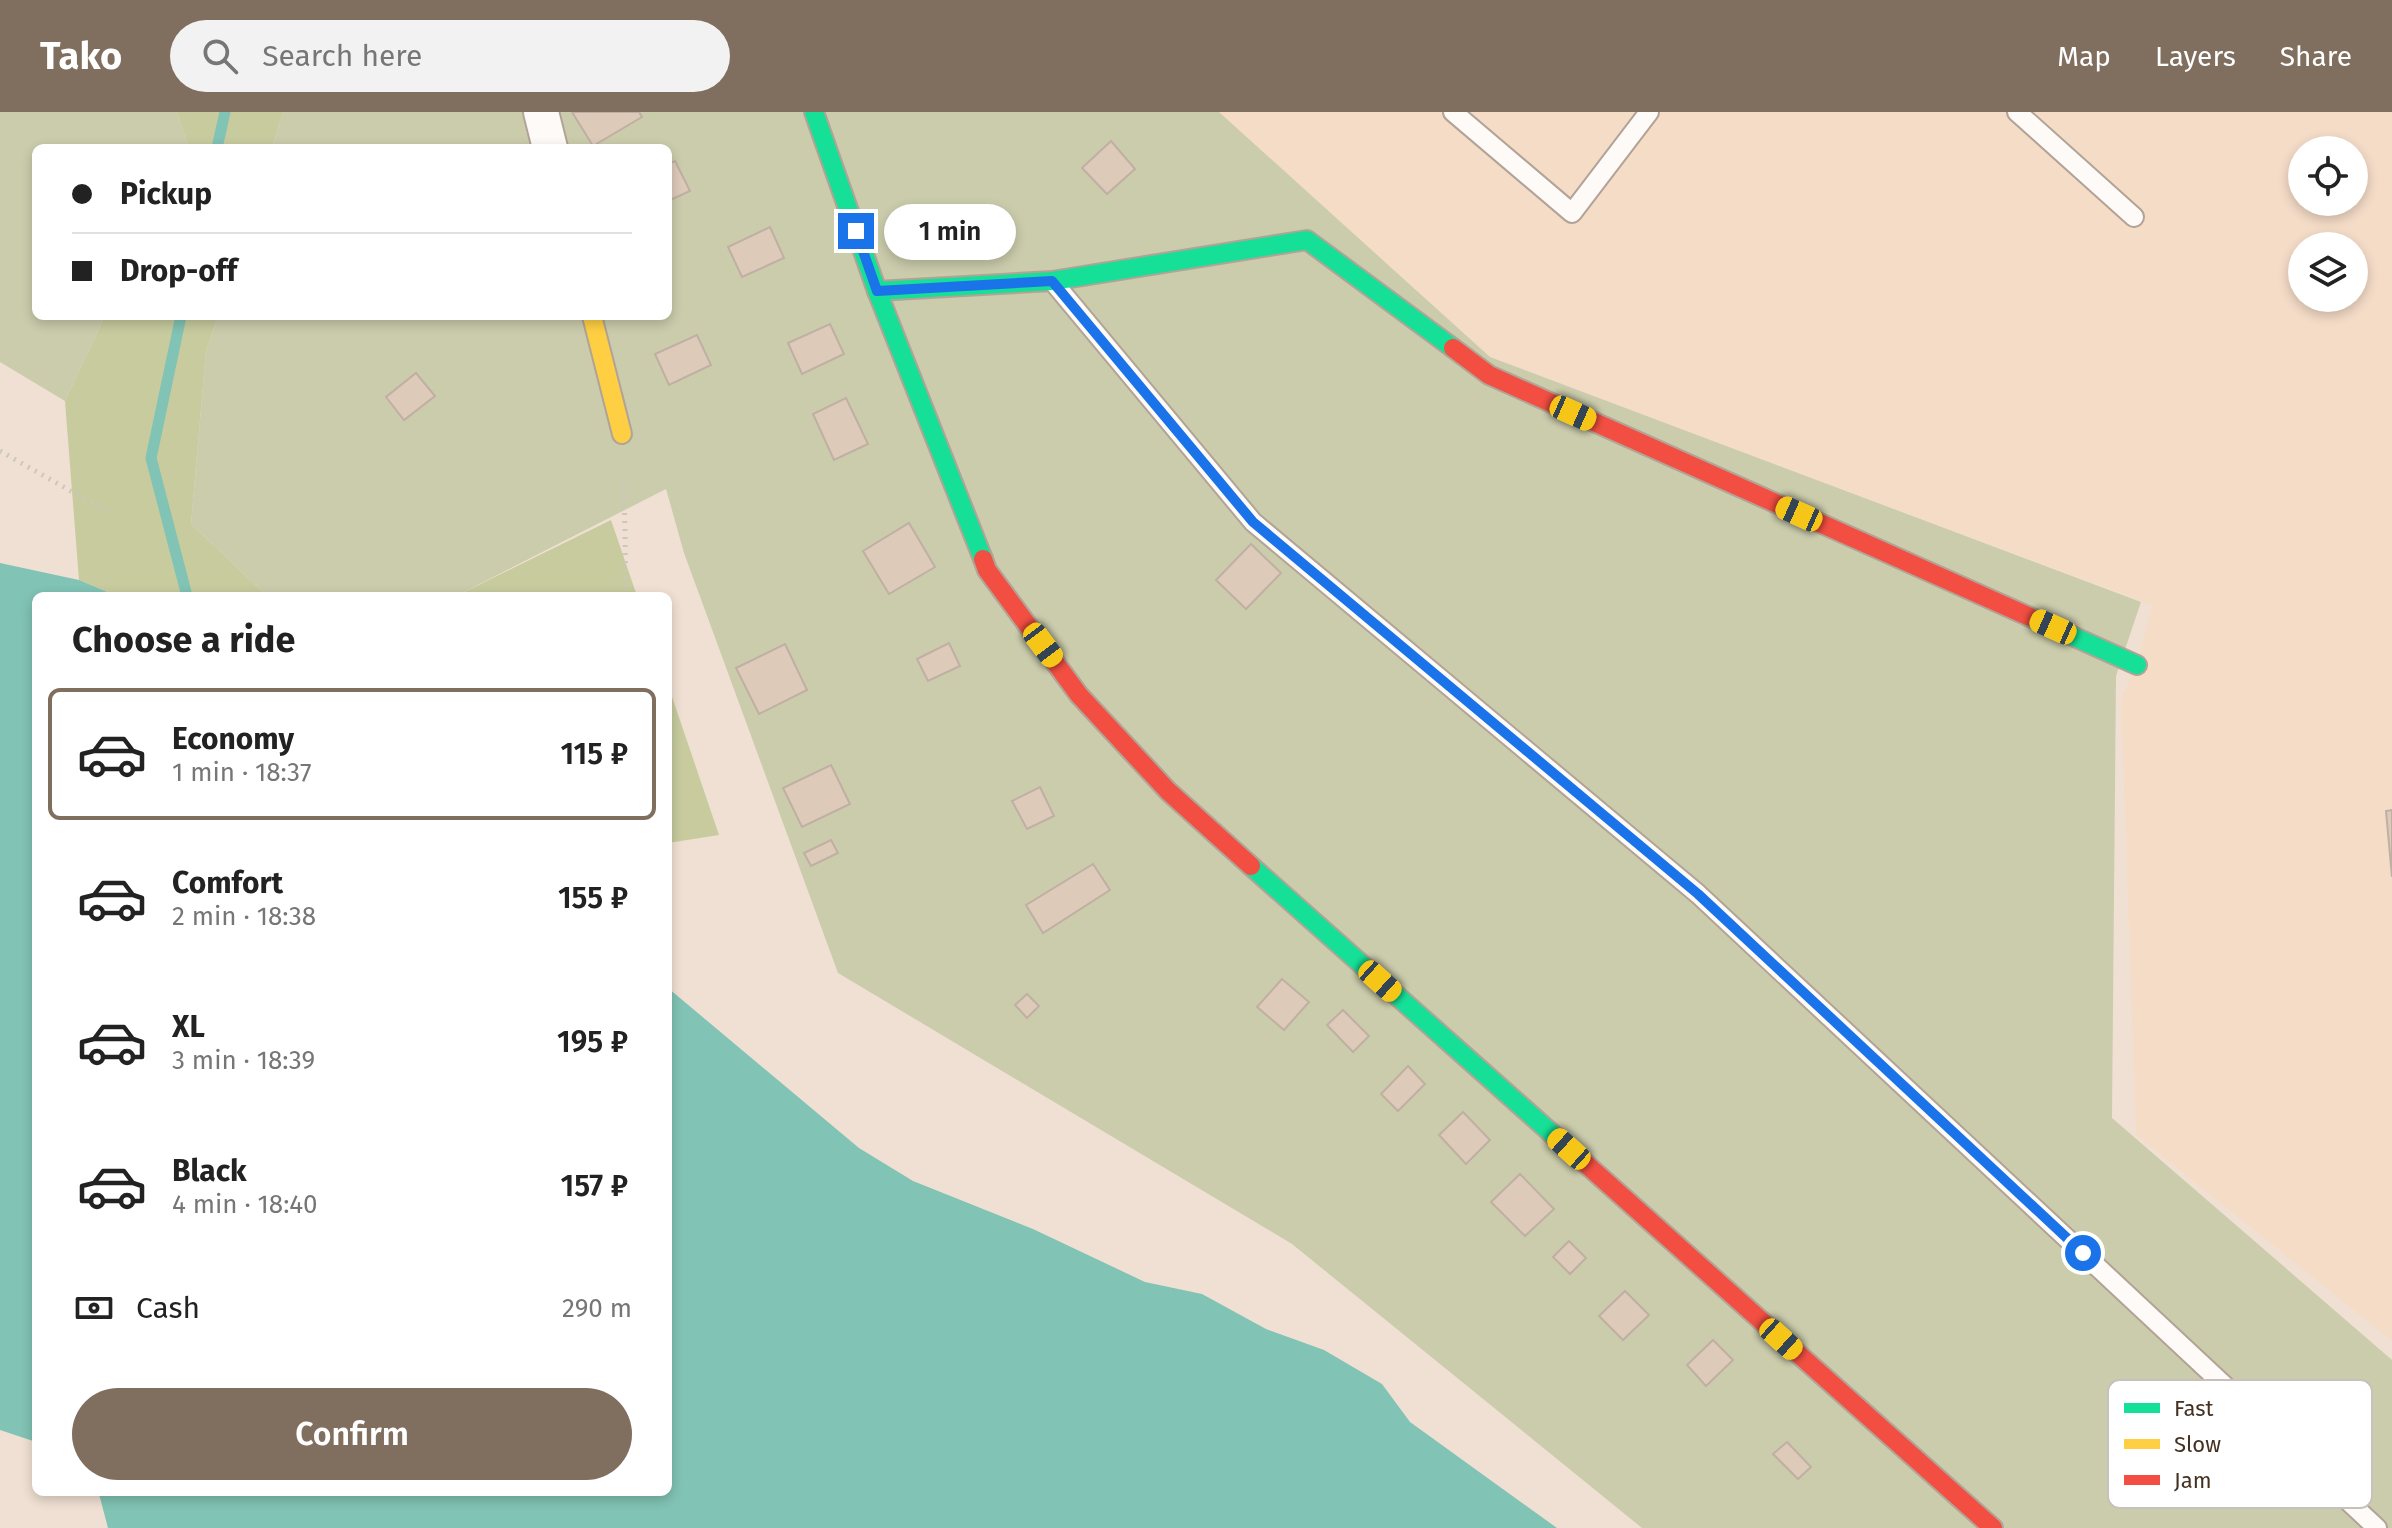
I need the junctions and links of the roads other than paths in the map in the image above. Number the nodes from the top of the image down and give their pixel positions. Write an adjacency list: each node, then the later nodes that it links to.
1 (541, 112): 6 (street)
2 (814, 112): 9 (street)
3 (1453, 112): 4 (lane)
4 (1649, 112)
5 (2017, 112): 7 (lane)
6 (549, 144)
7 (2134, 217)
8 (1052, 281): 9 (street); 12 (street); 13 (lane)
9 (877, 291): 15 (street)
10 (593, 320): 11 (street)
11 (622, 434)
12 (2137, 665)
13 (2218, 1380)
14 (2356, 1508): 16 (lane)
15 (1993, 1528)
16 (2377, 1528)

